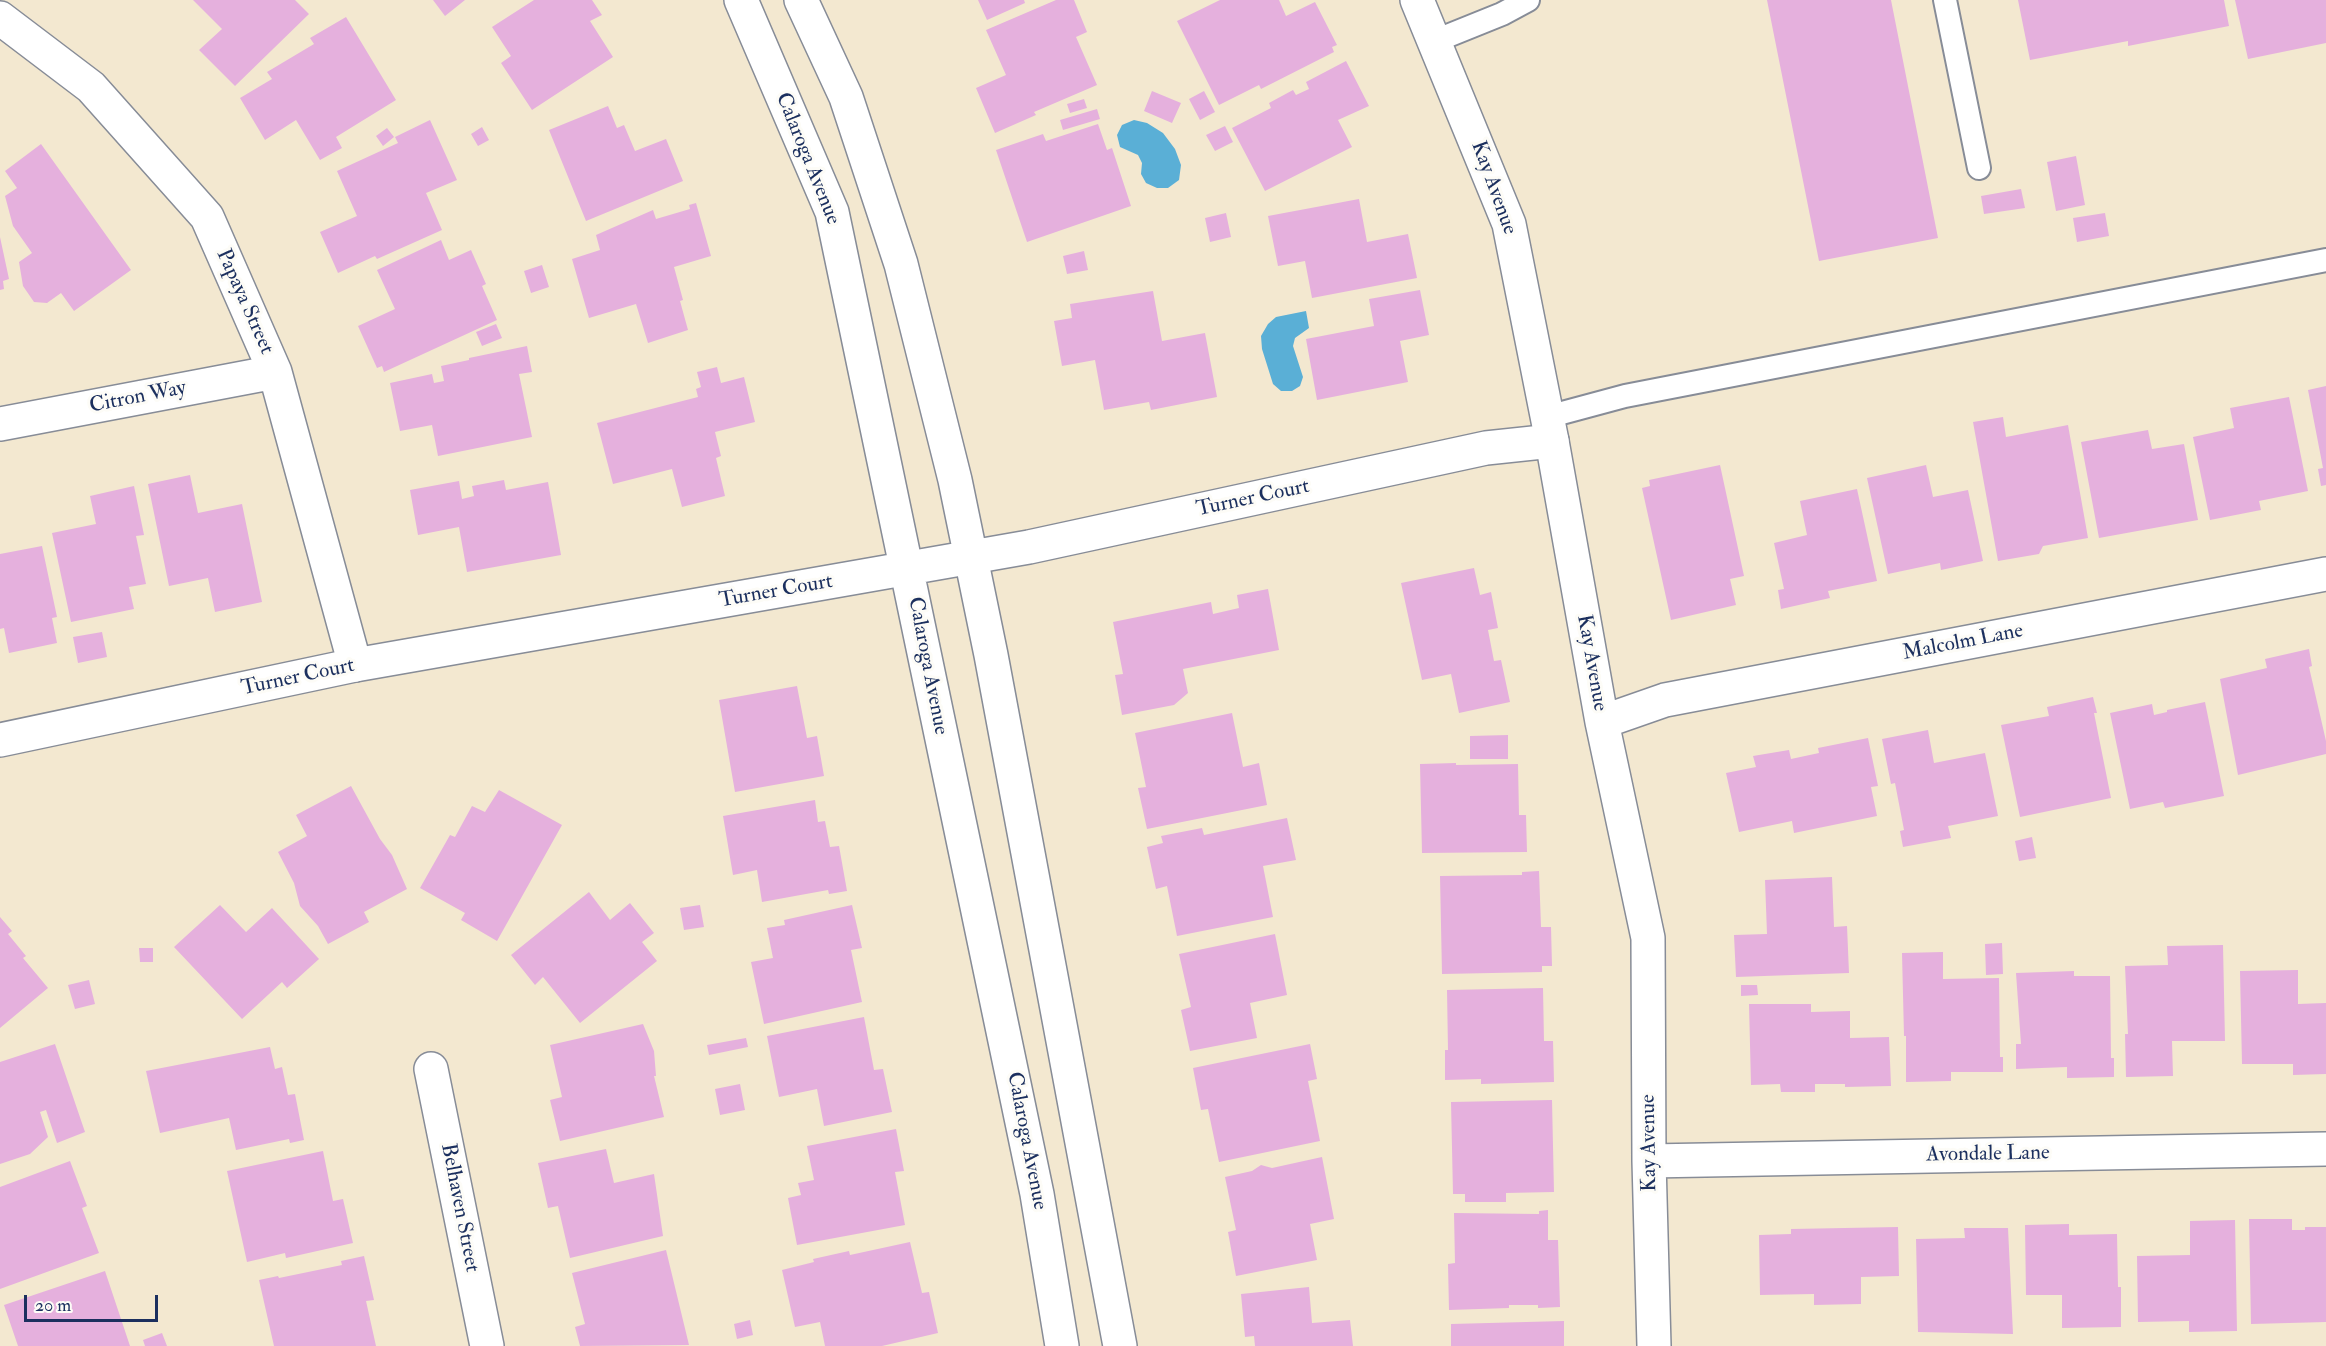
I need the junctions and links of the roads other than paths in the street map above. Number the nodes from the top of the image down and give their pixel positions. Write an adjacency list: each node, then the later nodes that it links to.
1 (741, 0): 14 (street, Calaroga Avenue)
2 (801, 0): 13 (street)
3 (1417, 0): 7 (street, Kay Avenue)
4 (1528, 0): 7 (lane)
5 (1945, 0): 8 (lane)
6 (0, 18): 10 (street, Papaya Street)
7 (1436, 41): 12 (street, Kay Avenue)
8 (1979, 168)
9 (2326, 260): 12 (lane)
10 (275, 372): 11 (street, Citron Way); 16 (street, Papaya Street)
11 (0, 424)
12 (1549, 429): 13 (street, Turner Court); 17 (street, Kay Avenue)
13 (971, 558): 14 (street, Turner Court); 24 (street)
14 (908, 569): 16 (street, Turner Court); 23 (street, Calaroga Avenue)
15 (2326, 574): 17 (street, Malcolm Lane)
16 (355, 666): 18 (street, Turner Court)
17 (1602, 722): 21 (street, Kay Avenue)
18 (0, 740)
19 (431, 1070): 22 (street, Belhaven Street)
20 (2326, 1149): 21 (street, Avondale Lane)
21 (1649, 1161): 25 (street, Kay Avenue)
22 (487, 1346)
23 (1062, 1346)
24 (1120, 1346)
25 (1654, 1346)

